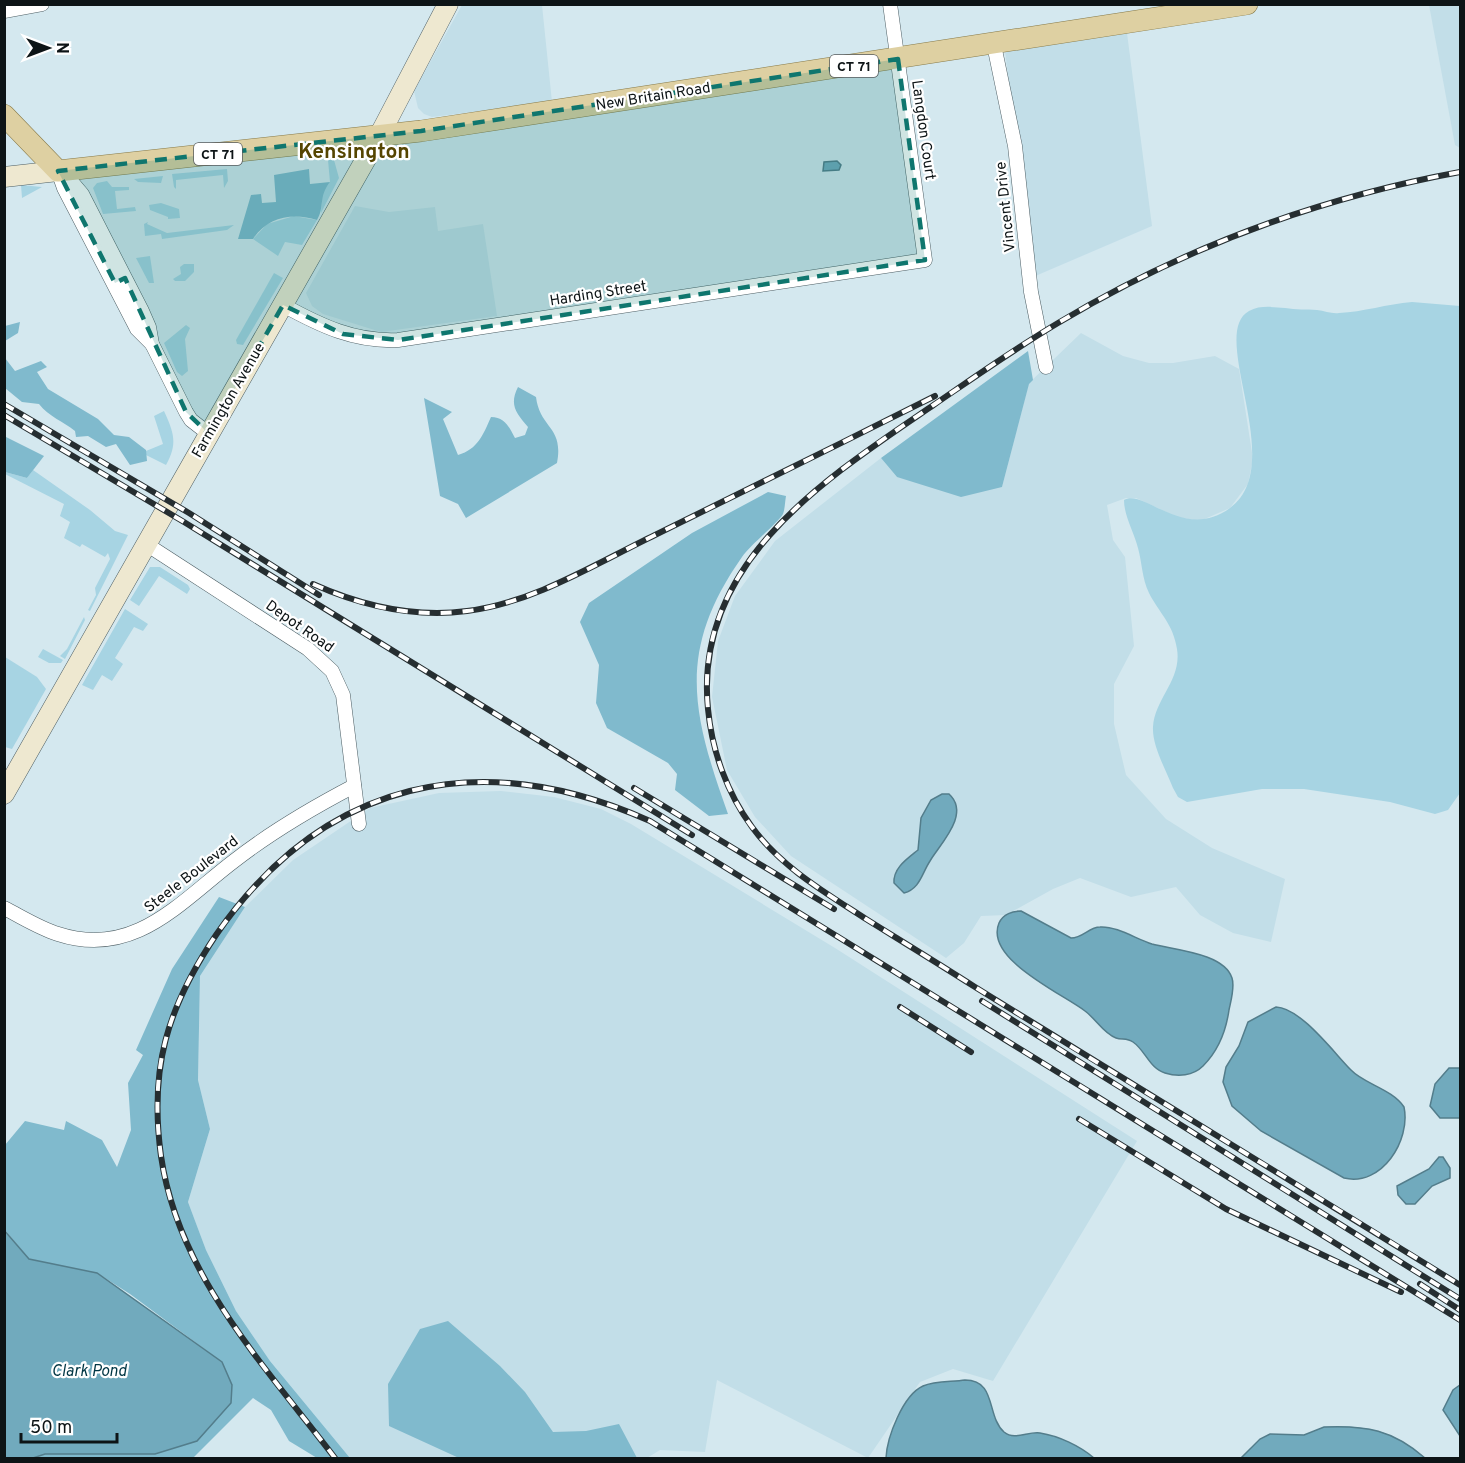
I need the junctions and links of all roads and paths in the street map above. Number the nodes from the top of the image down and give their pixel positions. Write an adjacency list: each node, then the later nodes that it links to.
1 (42, 4): 5 (street)
2 (448, 4): 9 (main road, Farmington Avenue)
3 (890, 4): 7 (street, Langdon Court)
4 (1247, 4): 6 (main road, New Britain Road / CT 71)
5 (4, 11)
6 (994, 45): 7 (main road, New Britain Road / CT 71); 14 (street, Vincent Drive)
7 (898, 59): 9 (main road, New Britain Road / CT 71); 12 (street, Langdon Court)
8 (4, 115): 10 (main road)
9 (379, 136): 10 (main road, New Britain Road / CT 71); 13 (main road, Farmington Avenue)
10 (58, 171): 11 (main road); 15 (street)
11 (4, 177)
12 (925, 260): 13 (street, Harding Street)
13 (283, 305): 15 (main road, Farmington Avenue)
14 (1046, 366)
15 (209, 434): 16 (main road, Farmington Avenue)
16 (146, 544): 17 (street, Depot Road); 18 (main road, Farmington Avenue)
17 (354, 786): 19 (street, Depot Road); 20 (street, Steele Boulevard)
18 (4, 794)
19 (359, 824)
20 (4, 908)

